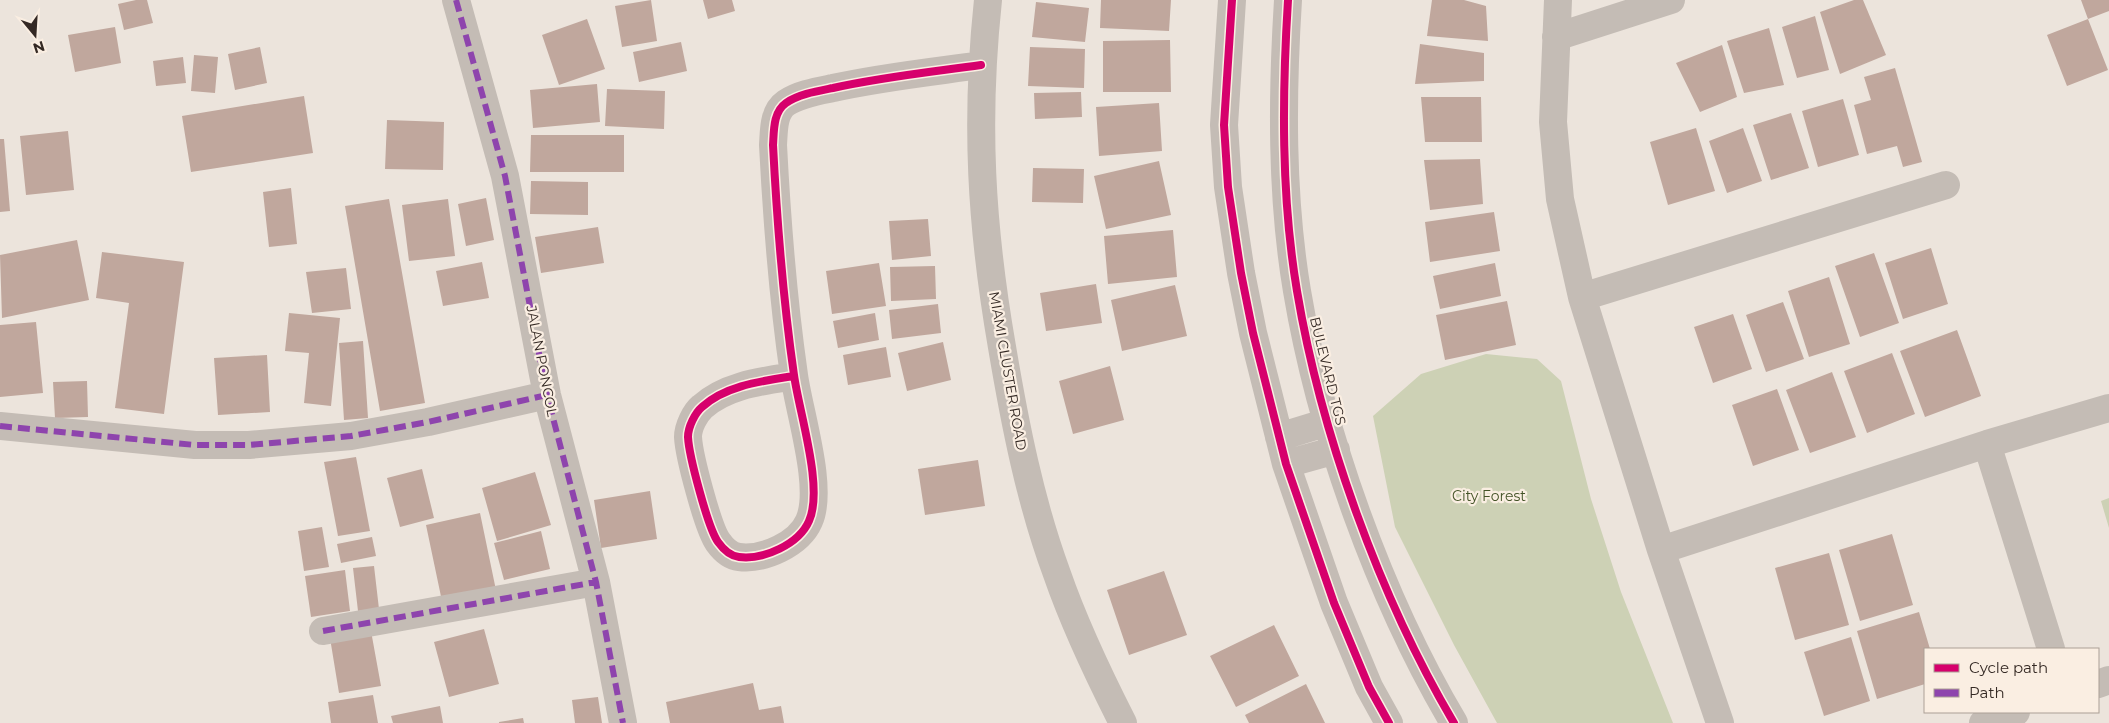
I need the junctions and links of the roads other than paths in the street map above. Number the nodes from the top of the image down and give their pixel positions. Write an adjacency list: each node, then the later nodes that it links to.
1 (456, 0): 12 (street, JALAN PONCOL)
2 (988, 0): 8 (street, MIAMI CLUSTER ROAD)
3 (1232, 0): 16 (street)
4 (1288, 0): 14 (street, BULEVARD TGS)
5 (1558, 0): 7 (street)
6 (1671, 0): 7 (street)
7 (1556, 37): 10 (street)
8 (981, 65): 11 (street); 26 (street, MIAMI CLUSTER ROAD)
9 (1946, 185): 10 (street)
10 (1582, 297): 20 (street)
11 (794, 376): 11 (street)
12 (547, 394): 15 (street); 21 (street, JALAN PONCOL)
13 (2109, 408): 17 (street)
14 (1328, 422): 16 (street); 18 (street, BULEVARD TGS)
15 (0, 426)
16 (1279, 437): 19 (street)
17 (1987, 444): 20 (street); 23 (street)
18 (1336, 450): 19 (street); 28 (street, BULEVARD TGS)
19 (1286, 464): 27 (street)
20 (1661, 550): 29 (street)
21 (596, 582): 22 (street); 25 (street, JALAN PONCOL)
22 (323, 631)
23 (2051, 648)
24 (2013, 713): 30 (street)
25 (623, 723)
26 (1123, 723)
27 (1389, 723)
28 (1454, 723)
29 (1720, 723)
30 (1983, 723)

